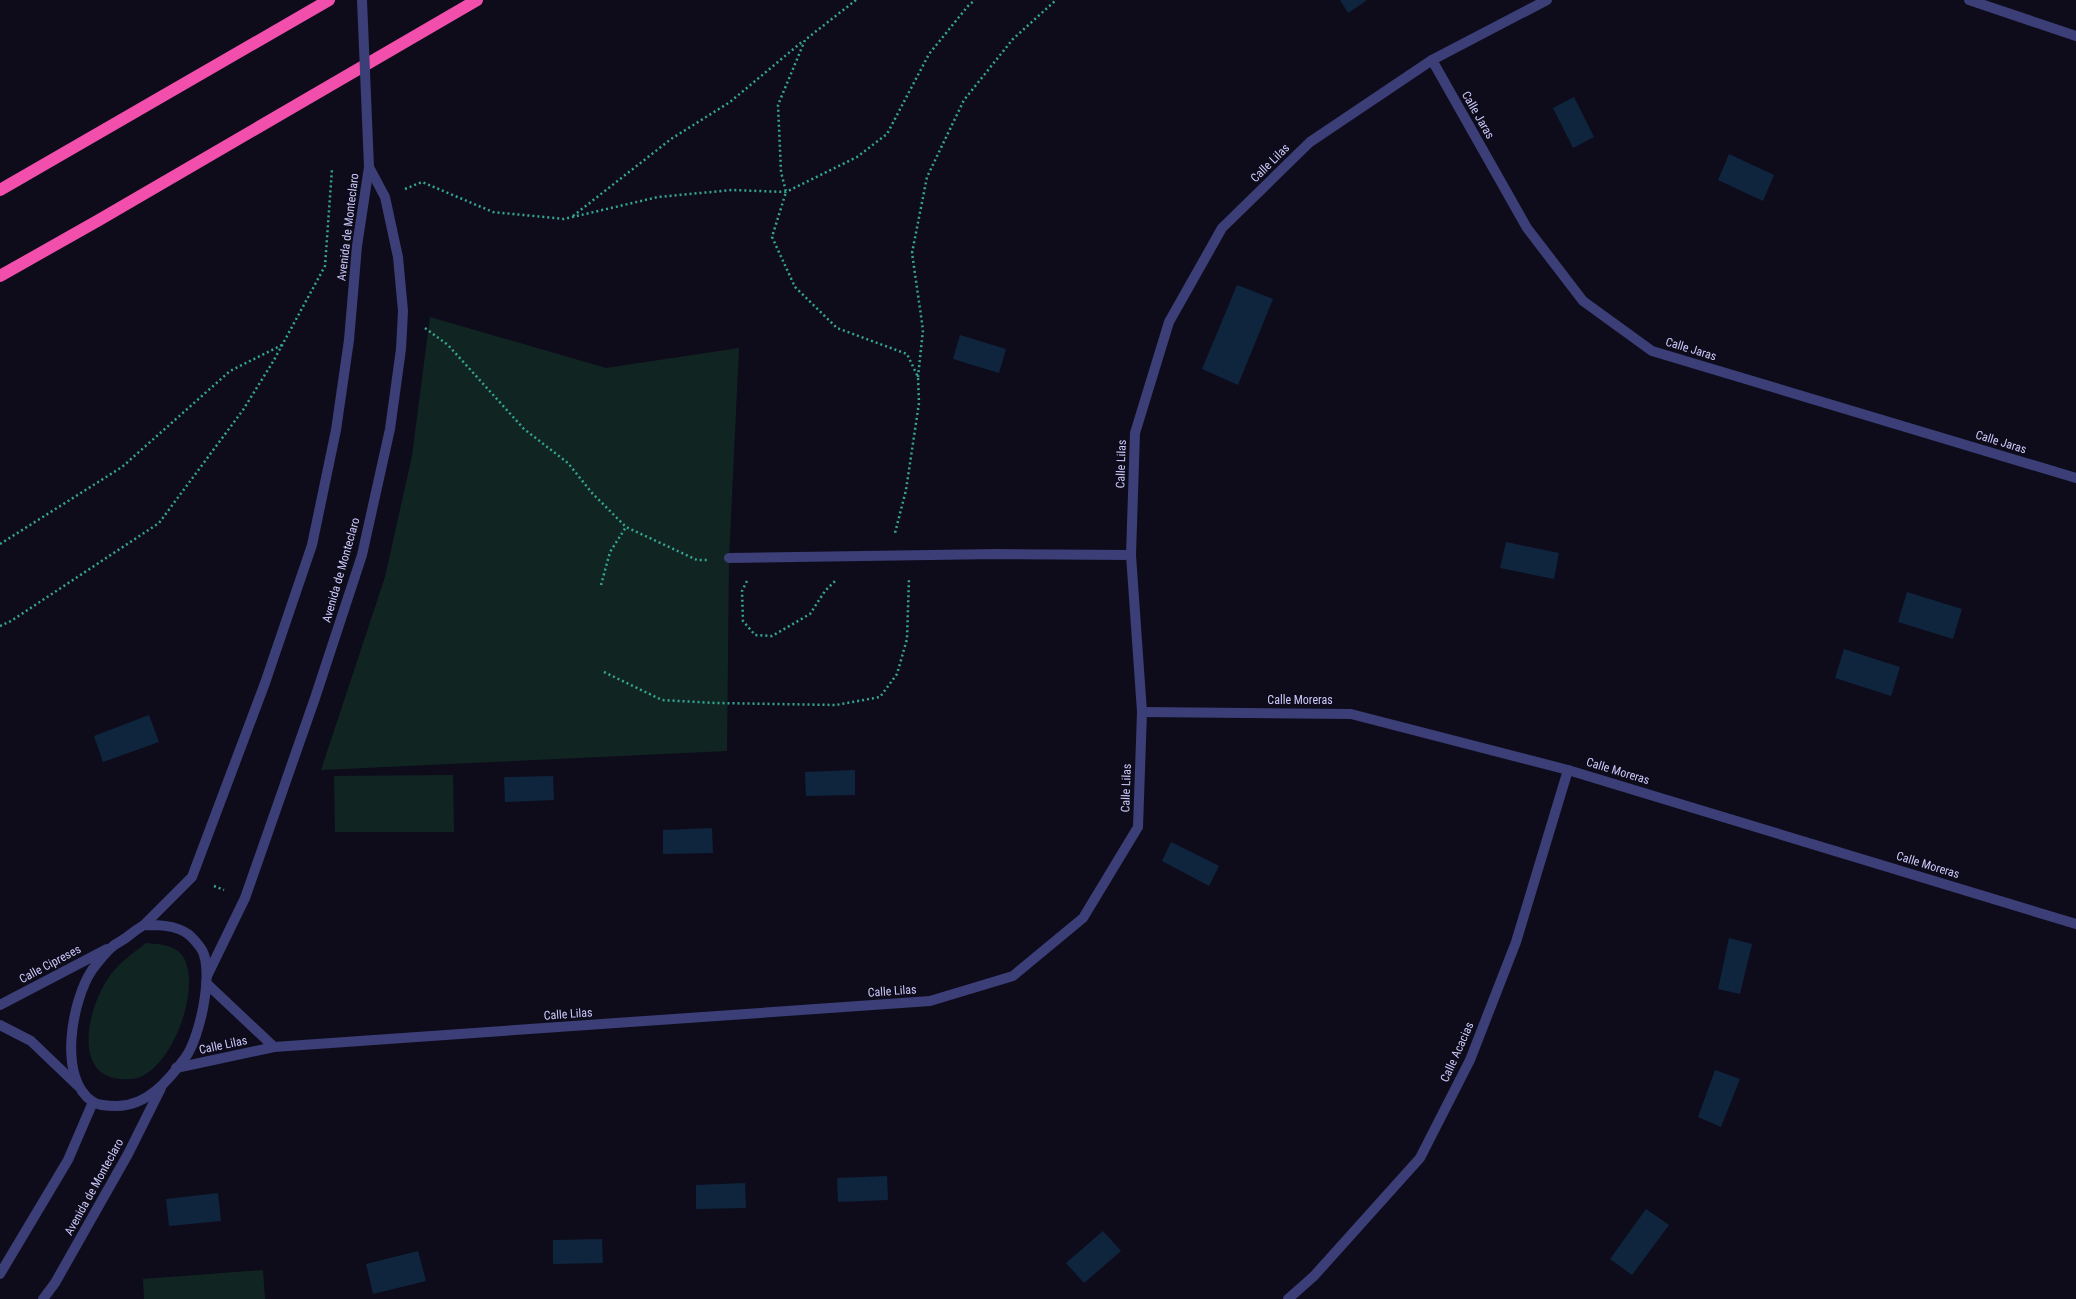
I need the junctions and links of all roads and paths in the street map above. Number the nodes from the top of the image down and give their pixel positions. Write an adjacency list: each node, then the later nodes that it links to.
1 (329, 0): 14 (highway)
2 (362, 0): 12 (street, bridge)
3 (477, 0): 18 (highway)
4 (856, 0): 10 (path)
5 (975, 0): 15 (path)
6 (1056, 0): 21 (path)
7 (1547, 0): 11 (street, Calle Lilas)
8 (1969, 0): 9 (street)
9 (2076, 36)
10 (805, 40): 15 (path); 17 (path)
11 (1432, 60): 22 (street, Calle Jaras); 25 (street, Calle Lilas)
12 (369, 166): 16 (street, Avenida de Monteclaro); 36 (street, Avenida de Monteclaro)
13 (332, 169): 20 (path)
14 (0, 190)
15 (786, 192): 17 (path); 21 (path)
16 (385, 197): 17 (path); 19 (street, Avenida de Monteclaro)
17 (572, 217)
18 (0, 276)
19 (403, 311): 23 (path); 37 (street, Avenida de Monteclaro)
20 (283, 345): 24 (path); 32 (path)
21 (918, 377): 26 (path)
22 (2076, 478)
23 (626, 527): 29 (path); 31 (path)
24 (0, 544)
25 (1131, 555): 27 (street); 34 (street, Calle Lilas)
26 (890, 556): 27 (street); 28 (street)
27 (910, 556): 33 (path)
28 (759, 557): 29 (street); 30 (path)
29 (729, 558)
30 (844, 576)
31 (601, 585)
32 (0, 626)
33 (604, 672)
34 (1142, 712): 35 (street, Calle Moreras); 44 (street, Calle Lilas)
35 (1568, 770): 38 (street, Calle Moreras); 51 (street, Calle Acacias)
36 (192, 876): 37 (path); 39 (street, Avenida de Monteclaro)
37 (245, 898): 41 (street, Avenida de Monteclaro)
38 (2076, 924)
39 (144, 925): 40 (street, Avenida de Monteclaro); 41 (street)
40 (112, 946): 42 (street, Calle Cipreses); 47 (street)
41 (206, 980): 44 (street, Calle Lilas); 45 (street)
42 (0, 1005)
43 (0, 1025): 47 (street)
44 (274, 1047): 45 (street, Calle Lilas)
45 (176, 1068): 46 (street)
46 (163, 1085): 48 (street); 50 (street, Avenida de Monteclaro)
47 (78, 1086): 48 (street)
48 (93, 1102): 49 (street)
49 (0, 1274)
50 (43, 1299)
51 (1288, 1299)

